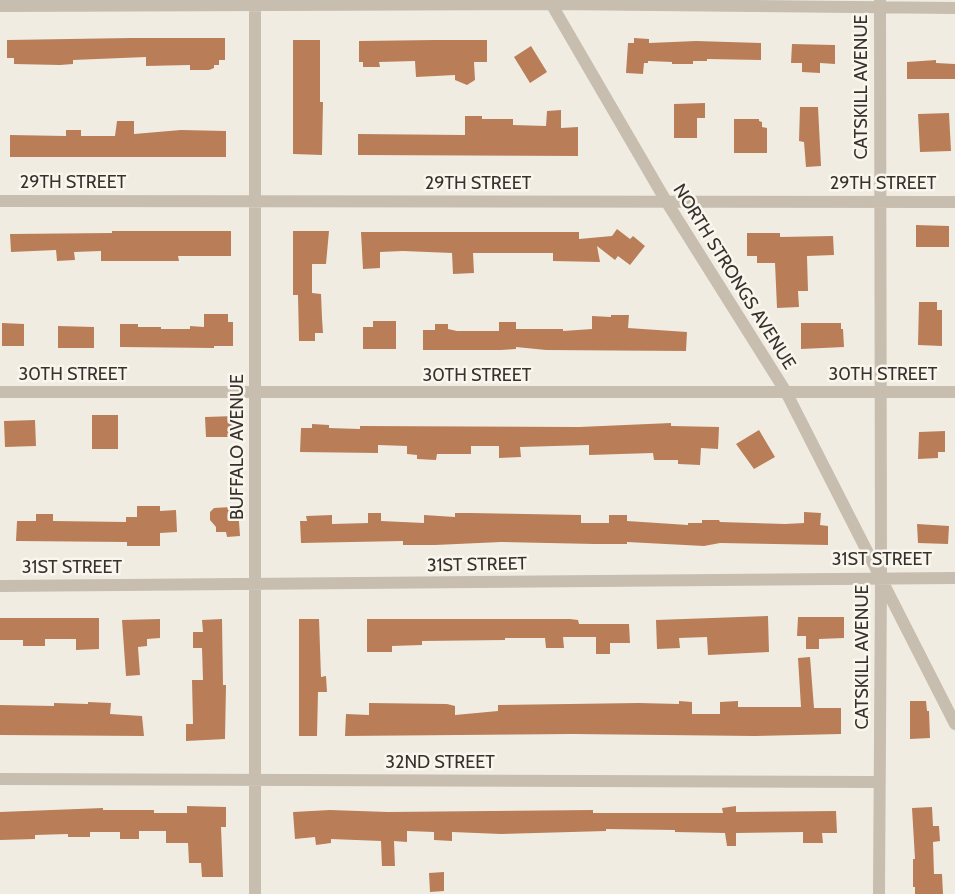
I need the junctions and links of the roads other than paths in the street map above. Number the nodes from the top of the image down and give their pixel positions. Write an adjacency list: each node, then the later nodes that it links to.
1 (551, 2): 2 (street); 3 (street); 8 (street, NORTH STRONGS AVENUE)
2 (255, 3): 4 (street); 7 (street, BUFFALO AVENUE)
3 (880, 4): 5 (street); 9 (street, CATSKILL AVENUE)
4 (0, 6)
5 (955, 8)
6 (0, 201): 7 (street, 29TH STREET)
7 (255, 201): 8 (street, 29TH STREET); 15 (street, BUFFALO AVENUE)
8 (666, 201): 9 (street, 29TH STREET); 12 (street, NORTH STRONGS AVENUE)
9 (879, 201): 10 (street, 29TH STREET); 13 (street, CATSKILL AVENUE)
10 (955, 202)
11 (0, 392): 15 (street, 30TH STREET)
12 (786, 392): 13 (street, 30TH STREET); 15 (street, 30TH STREET); 16 (street, NORTH STRONGS AVENUE)
13 (879, 392): 14 (street, 30TH STREET); 16 (street, CATSKILL AVENUE)
14 (955, 392)
15 (256, 394): 18 (street, BUFFALO AVENUE)
16 (881, 577): 17 (street, 31ST STREET); 18 (street, 31ST STREET); 20 (street, NORTH STRONGS AVENUE); 23 (street, CATSKILL AVENUE)
17 (955, 578)
18 (255, 585): 19 (street, 31ST STREET); 22 (street, BUFFALO AVENUE)
19 (0, 586)
20 (955, 724)
21 (0, 779): 22 (street, 32ND STREET)
22 (256, 780): 23 (street, 32ND STREET); 24 (street, BUFFALO AVENUE)
23 (879, 782): 25 (street, CATSKILL AVENUE)
24 (255, 894)
25 (879, 894)

